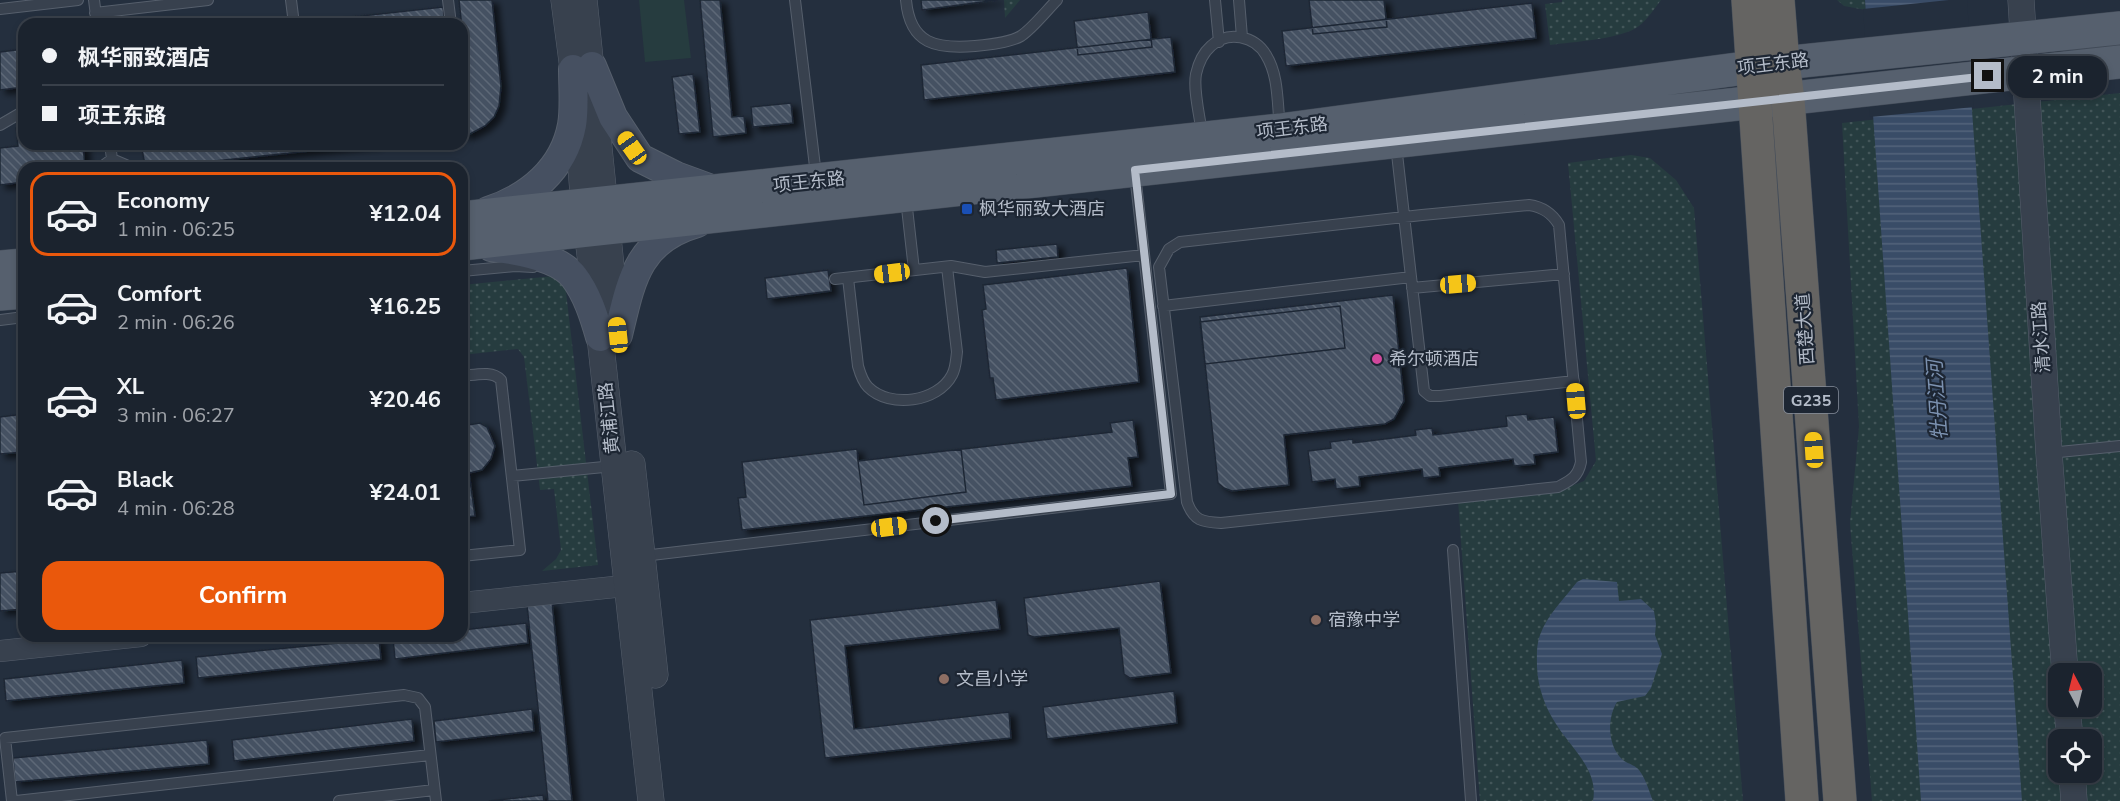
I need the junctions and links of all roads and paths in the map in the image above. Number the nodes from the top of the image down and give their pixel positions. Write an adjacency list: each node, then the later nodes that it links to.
1 (78, 0): 16 (lane)
2 (94, 0): 17 (lane)
3 (208, 0): 18 (lane)
4 (291, 0): 19 (lane)
5 (448, 0): 20 (lane)
6 (564, 0): 27 (street, 黄浦江路)
7 (584, 0): 27 (street, 黄浦江路)
8 (795, 0): 42 (lane)
9 (906, 0): 10 (lane)
10 (1057, 0)
11 (1215, 0): 24 (lane)
12 (1239, 0): 22 (lane)
13 (1748, 0): 26 (highway, 西楚大道 / G235)
14 (1778, 0): 26 (highway, 西楚大道 / G235)
15 (2021, 0): 23 (street, 清水江路)
16 (0, 9)
17 (96, 18)
18 (102, 18)
19 (293, 18)
20 (450, 18)
21 (2120, 28): 23 (main road, 项王东路)
22 (1242, 37): 24 (lane); 34 (lane)
23 (2022, 38): 26 (main road, 项王东路); 28 (street, 清水江路)
24 (1219, 42): 36 (lane)
25 (2120, 62): 28 (main road, 项王东路)
26 (1768, 65): 29 (highway, 西楚大道 / G235); 30 (highway, 西楚大道 / G235); 34 (main road, 项王东路)
27 (583, 68): 43 (main road); 44 (street, 黄浦江路); 46 (main road)
28 (2025, 73): 29 (main road, 项王东路); 69 (street, 清水江路)
29 (1788, 99): 30 (main road, 项王东路); 89 (highway, 西楚大道 / G235)
30 (1755, 101): 33 (main road, 项王东路); 88 (highway, 西楚大道 / G235)
31 (18, 114): 32 (lane)
32 (0, 125)
33 (1396, 141): 34 (main road, 项王东路); 45 (lane)
34 (1281, 142): 36 (main road, 项王东路)
35 (111, 150): 37 (lane)
36 (1204, 151): 40 (main road, 项王东路); 41 (main road, 项王东路)
37 (112, 159): 38 (lane); 39 (lane)
38 (108, 162)
39 (119, 162)
40 (1135, 170): 41 (main road, 项王东路); 50 (lane)
41 (905, 184): 42 (main road, 项王东路); 54 (lane)
42 (818, 193): 43 (main road, 项王东路)
43 (719, 204): 44 (main road, 项王东路); 65 (main road)
44 (596, 217): 47 (main road, 项王东路); 65 (street, 黄浦江路)
45 (1404, 217): 55 (lane); 59 (lane); 62 (lane)
46 (468, 236)
47 (468, 238)
48 (468, 240): 65 (main road)
49 (468, 241): 56 (lane)
50 (1144, 255): 53 (lane); 74 (lane)
51 (18, 266): 52 (main road)
52 (0, 267)
53 (947, 267): 54 (lane); 57 (lane)
54 (914, 270): 57 (lane)
55 (1564, 274): 59 (lane); 67 (lane)
56 (564, 275)
57 (848, 278): 58 (lane)
58 (835, 279)
59 (1412, 282): 62 (lane); 67 (lane)
60 (18, 292): 61 (main road)
61 (0, 294)
62 (1163, 306): 67 (lane)
63 (18, 318): 64 (lane)
64 (0, 320)
65 (609, 336): 70 (street, 黄浦江路)
66 (468, 376): 71 (lane)
67 (1574, 381)
68 (2120, 446): 69 (lane)
69 (2049, 453): 79 (street, 清水江路)
70 (623, 465): 71 (lane); 74 (street, 黄浦江路); 75 (street, 黄浦江路)
71 (512, 476): 73 (lane)
72 (1453, 550): 87 (lane)
73 (468, 555)
74 (643, 556): 75 (street, 黄浦江路)
75 (637, 584): 76 (street); 85 (street, 黄浦江路); 86 (street, 黄浦江路)
76 (468, 602)
77 (85, 642): 78 (street)
78 (0, 651)
79 (2064, 663)
80 (430, 755): 82 (lane); 83 (lane); 83 (lane)
81 (2073, 783): 90 (street)
82 (435, 796): 84 (lane)
83 (14, 801)
84 (339, 801)
85 (651, 801)
86 (668, 801)
87 (1471, 801)
88 (1802, 801)
89 (1840, 801)
90 (2074, 801)

